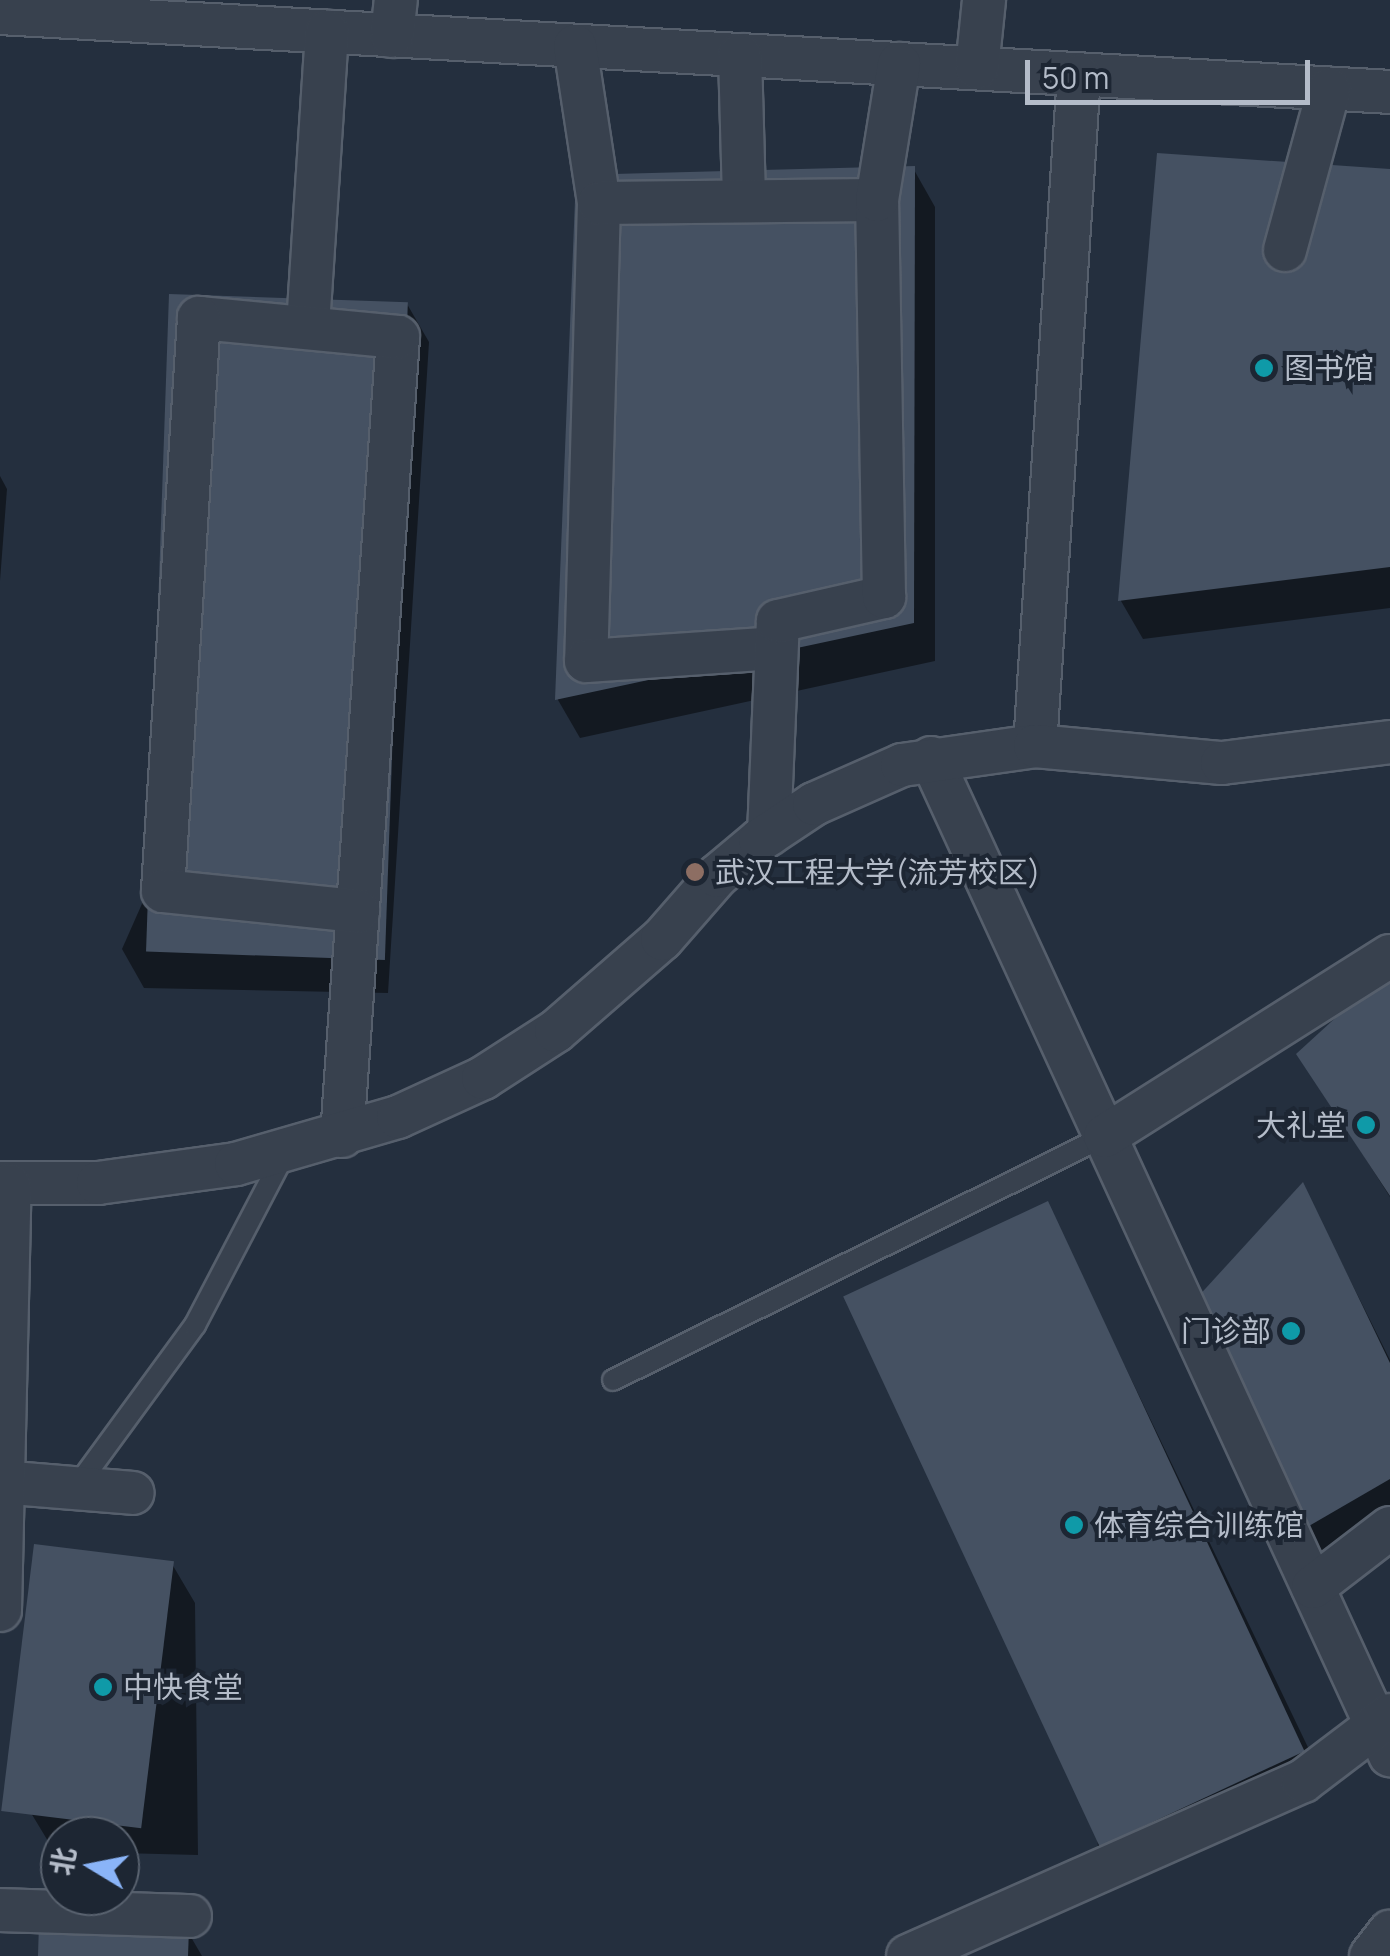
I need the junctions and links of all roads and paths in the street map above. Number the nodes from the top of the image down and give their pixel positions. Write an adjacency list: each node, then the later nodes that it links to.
1 (984, 0): 8 (street)
2 (0, 13): 4 (street)
3 (394, 18): 4 (street); 5 (street)
4 (327, 32): 16 (street)
5 (575, 46): 6 (street); 14 (street)
6 (740, 55): 7 (street); 13 (street)
7 (899, 64): 8 (street); 12 (street)
8 (976, 68): 9 (street)
9 (1079, 75): 10 (street); 19 (street)
10 (1328, 89): 11 (street); 15 (street)
11 (1390, 92)
12 (877, 200): 13 (street); 17 (street)
13 (744, 201): 14 (street)
14 (599, 203): 17 (street)
15 (1285, 250)
16 (308, 326): 22 (street); 22 (street)
17 (776, 648): 21 (street)
18 (1390, 742): 19 (street)
19 (1034, 746): 20 (street)
20 (931, 758): 21 (street); 25 (street)
21 (768, 834): 24 (street)
22 (358, 911): 24 (street)
23 (1390, 956): 25 (street)
24 (342, 1136): 26 (street)
25 (1106, 1136): 28 (lane); 33 (street)
26 (286, 1151): 27 (street); 30 (lane)
27 (5, 1184): 29 (street)
28 (613, 1380)
29 (1, 1482): 30 (street); 34 (street)
30 (74, 1491): 31 (street)
31 (133, 1493)
32 (1390, 1528): 33 (street)
33 (1313, 1587): 35 (street)
34 (0, 1610)
35 (1385, 1732): 39 (street)
36 (0, 1910): 37 (street)
37 (190, 1916)
38 (1390, 1932): 40 (street)
39 (908, 1956)
40 (1371, 1956)

